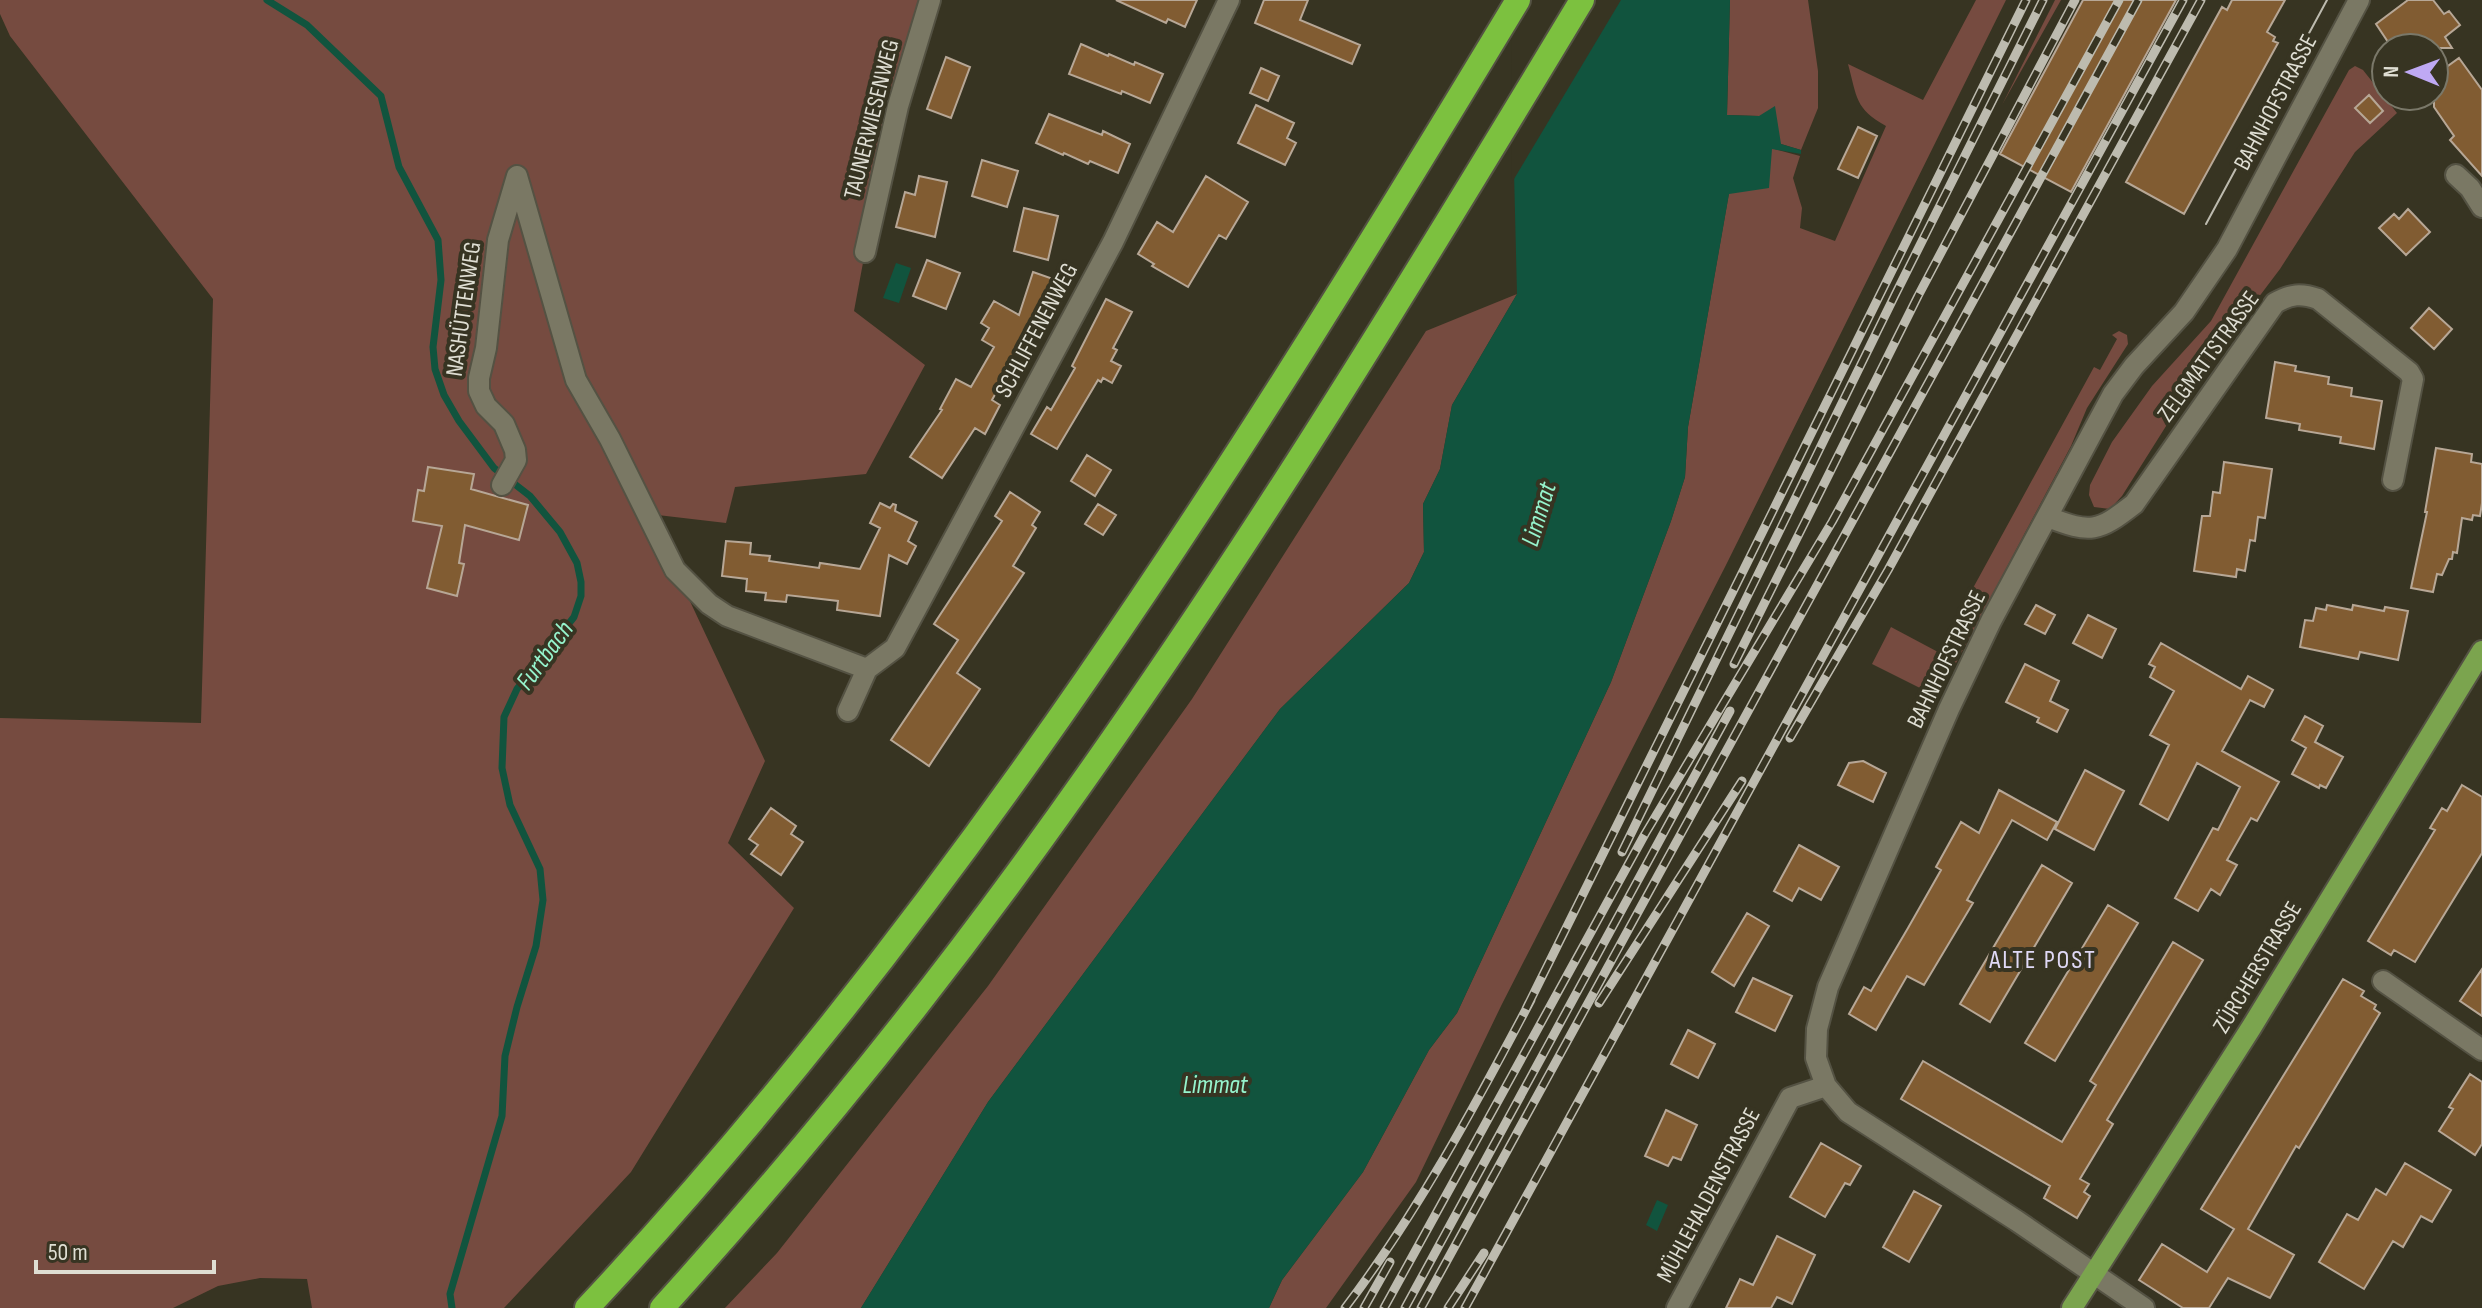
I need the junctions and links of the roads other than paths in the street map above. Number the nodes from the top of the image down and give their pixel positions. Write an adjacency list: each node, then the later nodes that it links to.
1 (930, 0): 8 (street, TAUNERWIESENWEG)
2 (1229, 0): 13 (street, SCHLIFFENENWEG)
3 (1518, 0): 19 (highway)
4 (1582, 0): 20 (highway)
5 (2359, 0): 11 (street, BAHNHOFSTRASSE)
6 (2456, 175): 7 (street)
7 (2482, 207)
8 (865, 252)
9 (507, 477): 13 (street, NASHÜTTENWEG)
10 (2393, 480): 11 (street, ZELGMATTSTRASSE)
11 (2048, 517): 17 (street, BAHNHOFSTRASSE)
12 (2482, 651): 18 (main road, ZÜRCHERSTRASSE)
13 (867, 669): 14 (street, SCHLIFFENENWEG)
14 (848, 711)
15 (2383, 981): 16 (street)
16 (2482, 1050)
17 (1826, 1086): 18 (street, BAHNHOFSTRASSE); 21 (street, MÜHLEHALDENSTRASSE)
18 (2093, 1275): 22 (main road, ZÜRCHERSTRASSE); 23 (street, BAHNHOFSTRASSE)
19 (587, 1308)
20 (662, 1308)
21 (1677, 1308)
22 (2072, 1308)
23 (2144, 1308)

